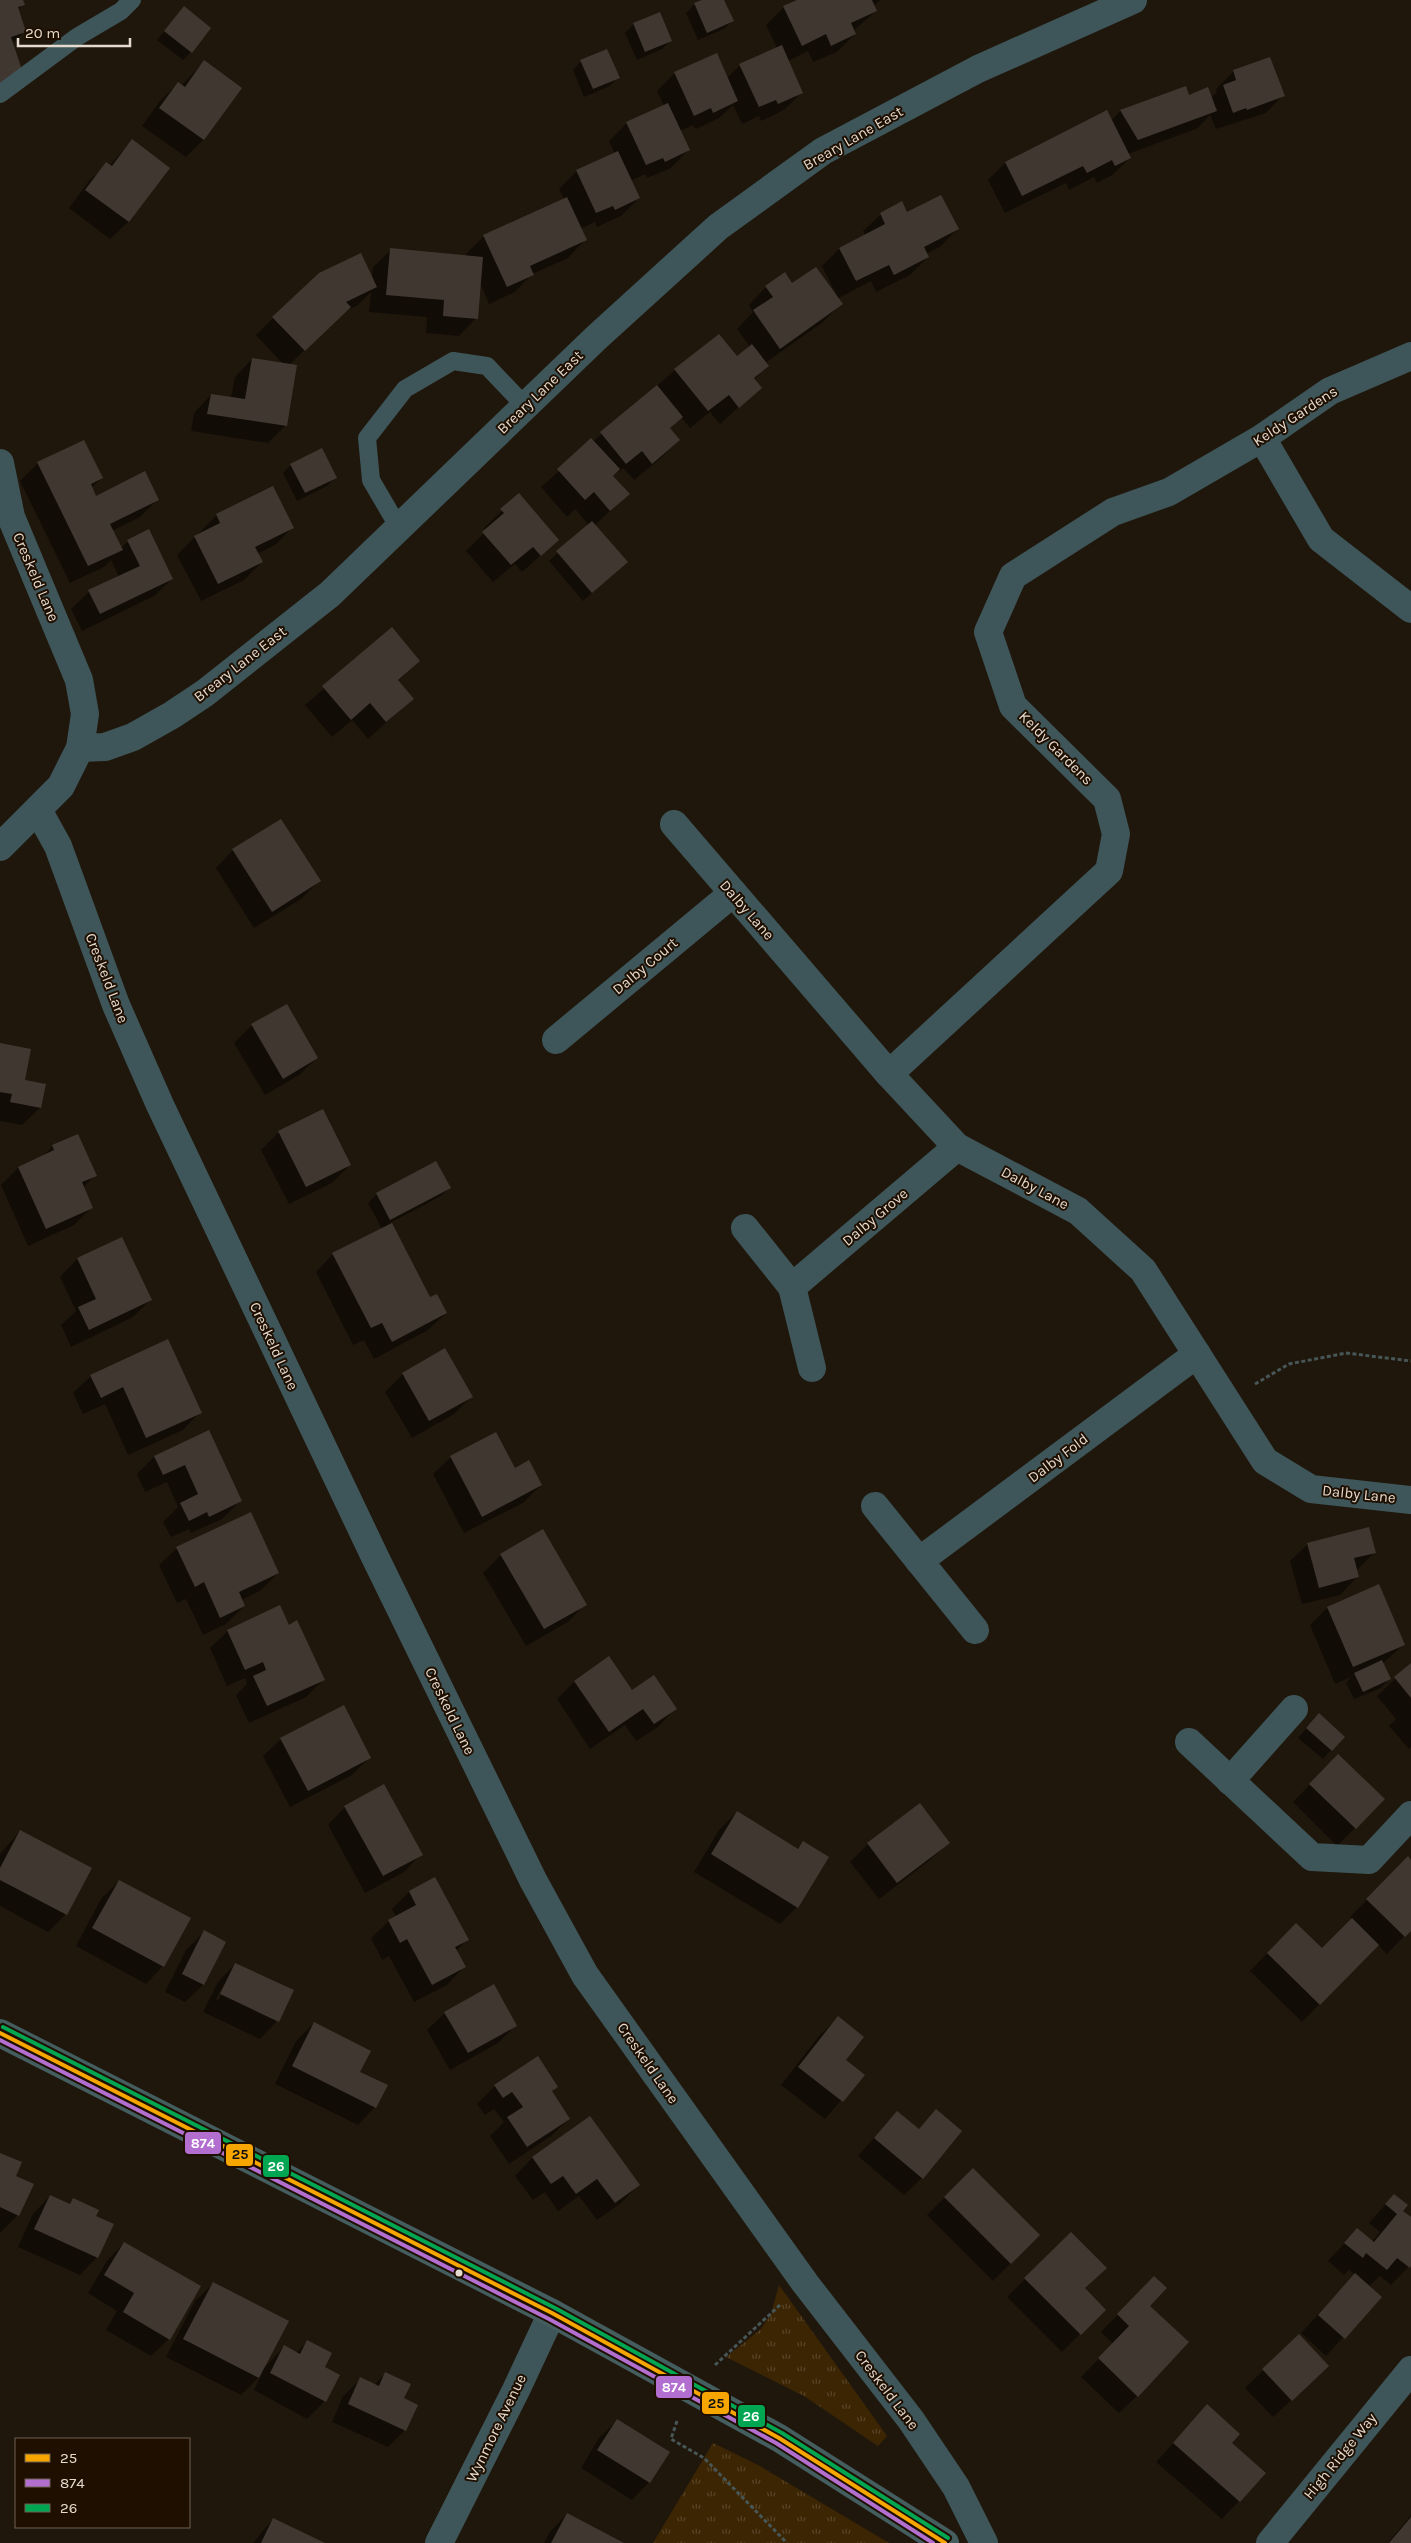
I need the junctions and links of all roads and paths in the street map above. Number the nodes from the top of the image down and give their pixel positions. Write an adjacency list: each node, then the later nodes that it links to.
1 (132, 0): 3 (lane)
2 (1133, 0): 5 (street, Breary Lane East)
3 (0, 94)
4 (1411, 356): 6 (street, Keldy Gardens)
5 (526, 406): 8 (street, Breary Lane East); 8 (lane)
6 (1262, 438): 9 (street); 16 (street, Keldy Gardens)
7 (0, 463): 10 (street, Creskeld Lane)
8 (399, 528): 10 (street, Breary Lane East)
9 (1411, 609)
10 (80, 748): 11 (street)
11 (38, 810): 13 (street); 33 (street, Creskeld Lane)
12 (674, 824): 14 (street, Dalby Lane)
13 (0, 847)
14 (733, 893): 15 (street, Dalby Court); 16 (street, Dalby Lane)
15 (556, 1040)
16 (889, 1074): 17 (street, Dalby Lane)
17 (958, 1147): 19 (street, Dalby Grove); 20 (street, Dalby Lane)
18 (744, 1228): 19 (street)
19 (792, 1287): 22 (street)
20 (1197, 1354): 23 (street, Dalby Lane); 26 (street, Dalby Fold)
21 (1411, 1361): 23 (path)
22 (812, 1368)
23 (1226, 1401): 24 (street, Dalby Lane)
24 (1411, 1500)
25 (874, 1506): 26 (street)
26 (919, 1561): 27 (street)
27 (975, 1630)
28 (1294, 1709): 30 (street)
29 (1189, 1742): 30 (street)
30 (1230, 1781): 31 (street)
31 (1411, 1815)
32 (0, 2033): 34 (highway)
33 (805, 2283): 36 (path); 40 (street, Creskeld Lane)
34 (552, 2313): 36 (highway); 37 (street, Wynmore Avenue)
35 (1411, 2370): 41 (street, High Ridge Way)
36 (689, 2388): 38 (path); 39 (highway)
37 (439, 2543)
38 (788, 2543)
39 (945, 2543)
40 (984, 2543)
41 (1270, 2543)

